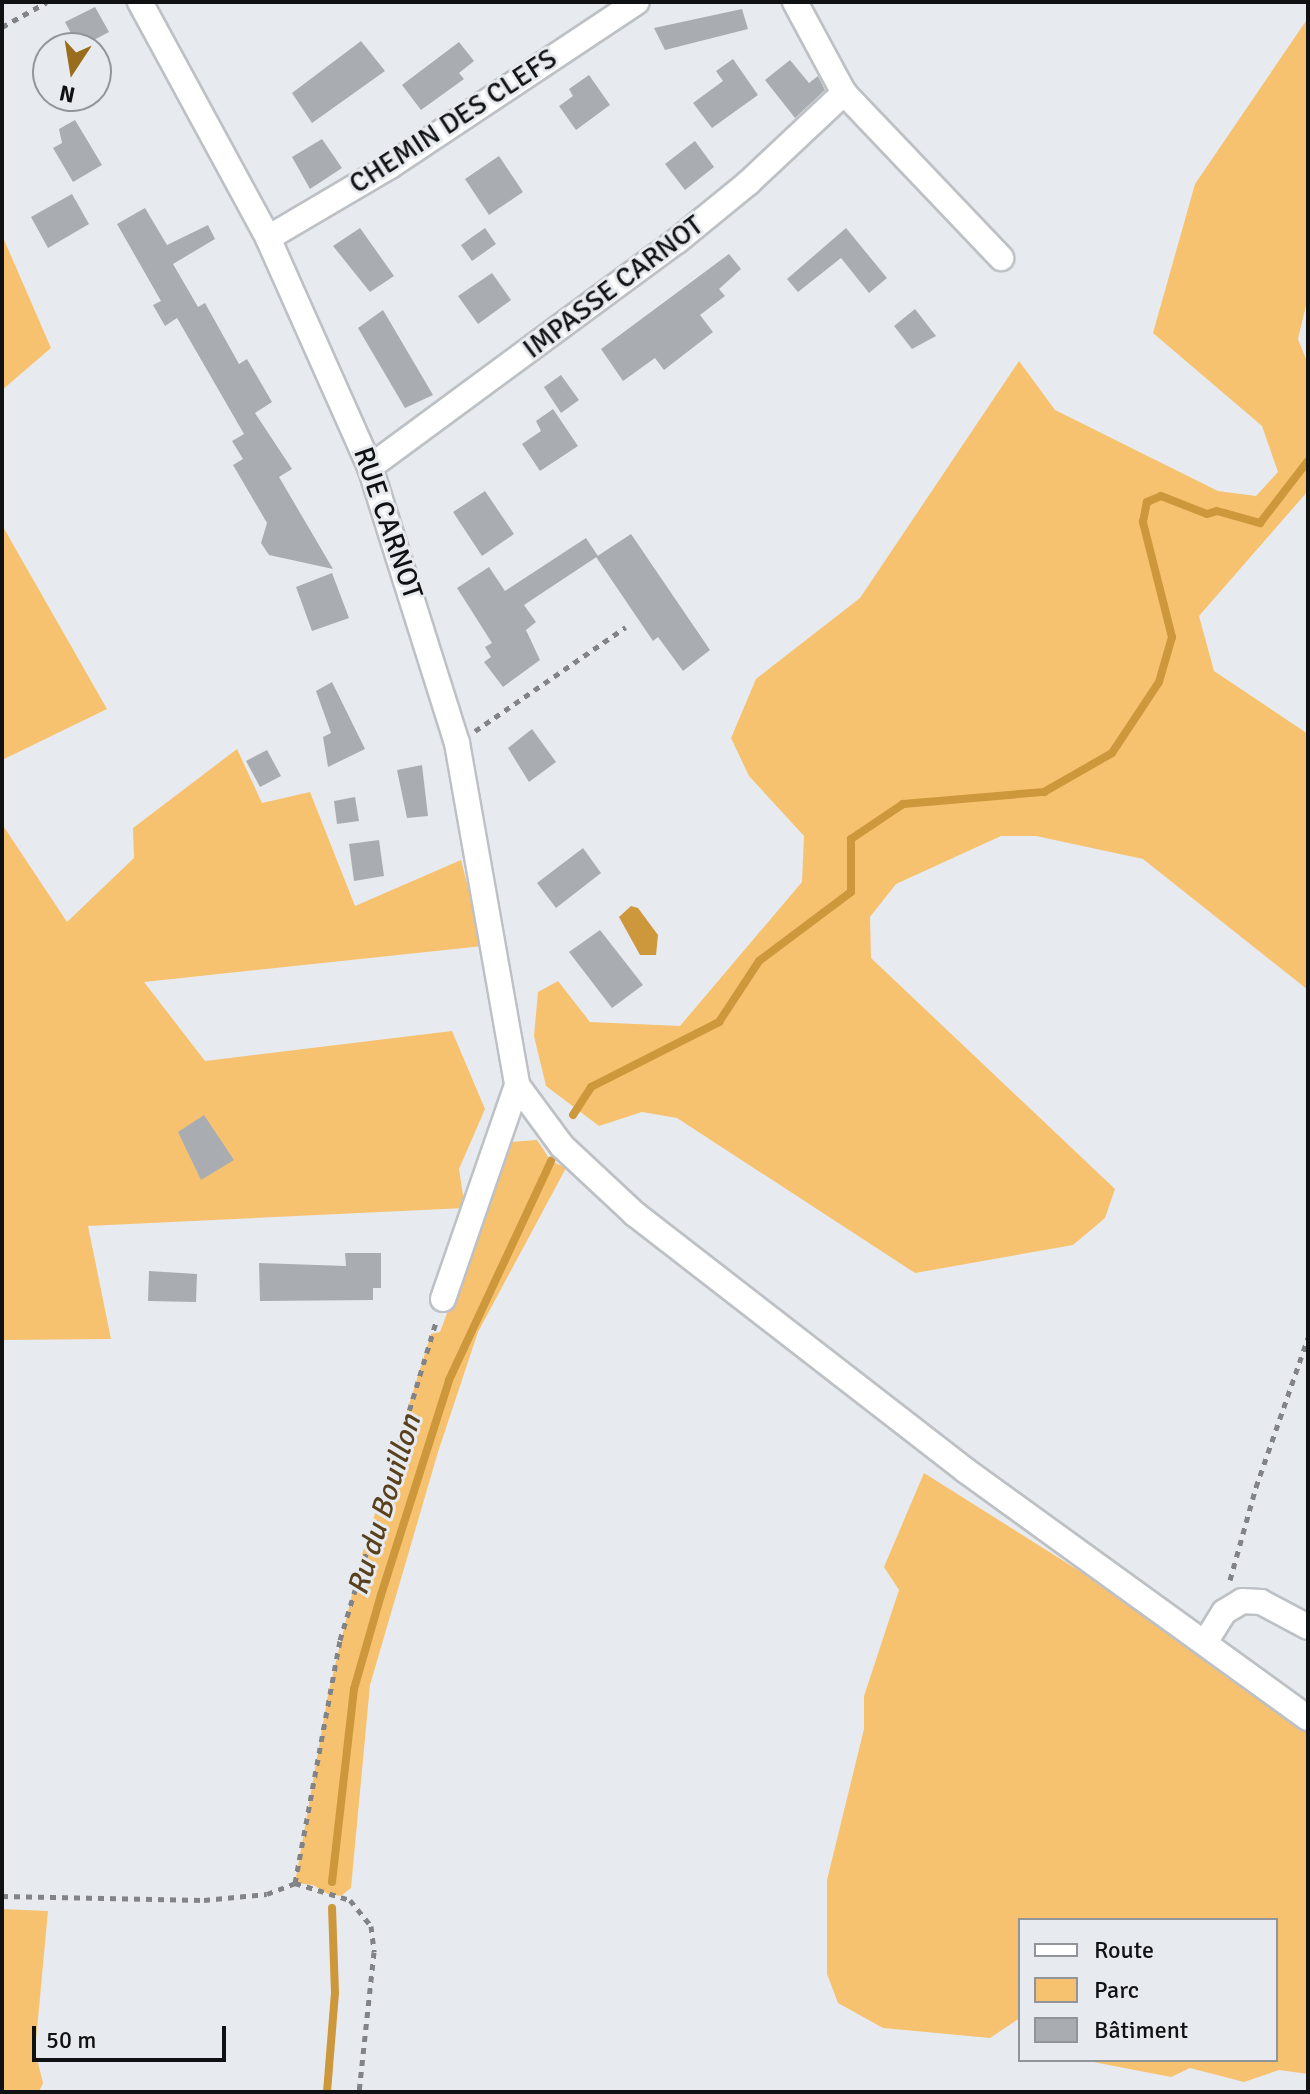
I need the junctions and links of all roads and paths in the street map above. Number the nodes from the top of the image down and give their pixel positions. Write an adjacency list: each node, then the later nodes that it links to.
1 (47, 2): 5 (path)
2 (140, 2): 7 (street, RUE CARNOT)
3 (637, 2): 7 (street, CHEMIN DES CLEFS)
4 (795, 2): 6 (street)
5 (2, 27)
6 (844, 93): 8 (street); 9 (street, IMPASSE CARNOT)
7 (268, 238): 9 (street, RUE CARNOT)
8 (1001, 258)
9 (370, 467): 11 (street, RUE CARNOT)
10 (626, 627): 11 (path)
11 (457, 743): 12 (street, RUE CARNOT)
12 (517, 1085): 13 (street); 17 (street)
13 (443, 1299): 19 (path)
14 (1308, 1338): 15 (path)
15 (1224, 1612): 16 (street); 17 (street)
16 (1308, 1627)
17 (1206, 1641): 18 (street)
18 (1308, 1718)
19 (295, 1883): 20 (path); 21 (path)
20 (2, 1896)
21 (359, 2092)

